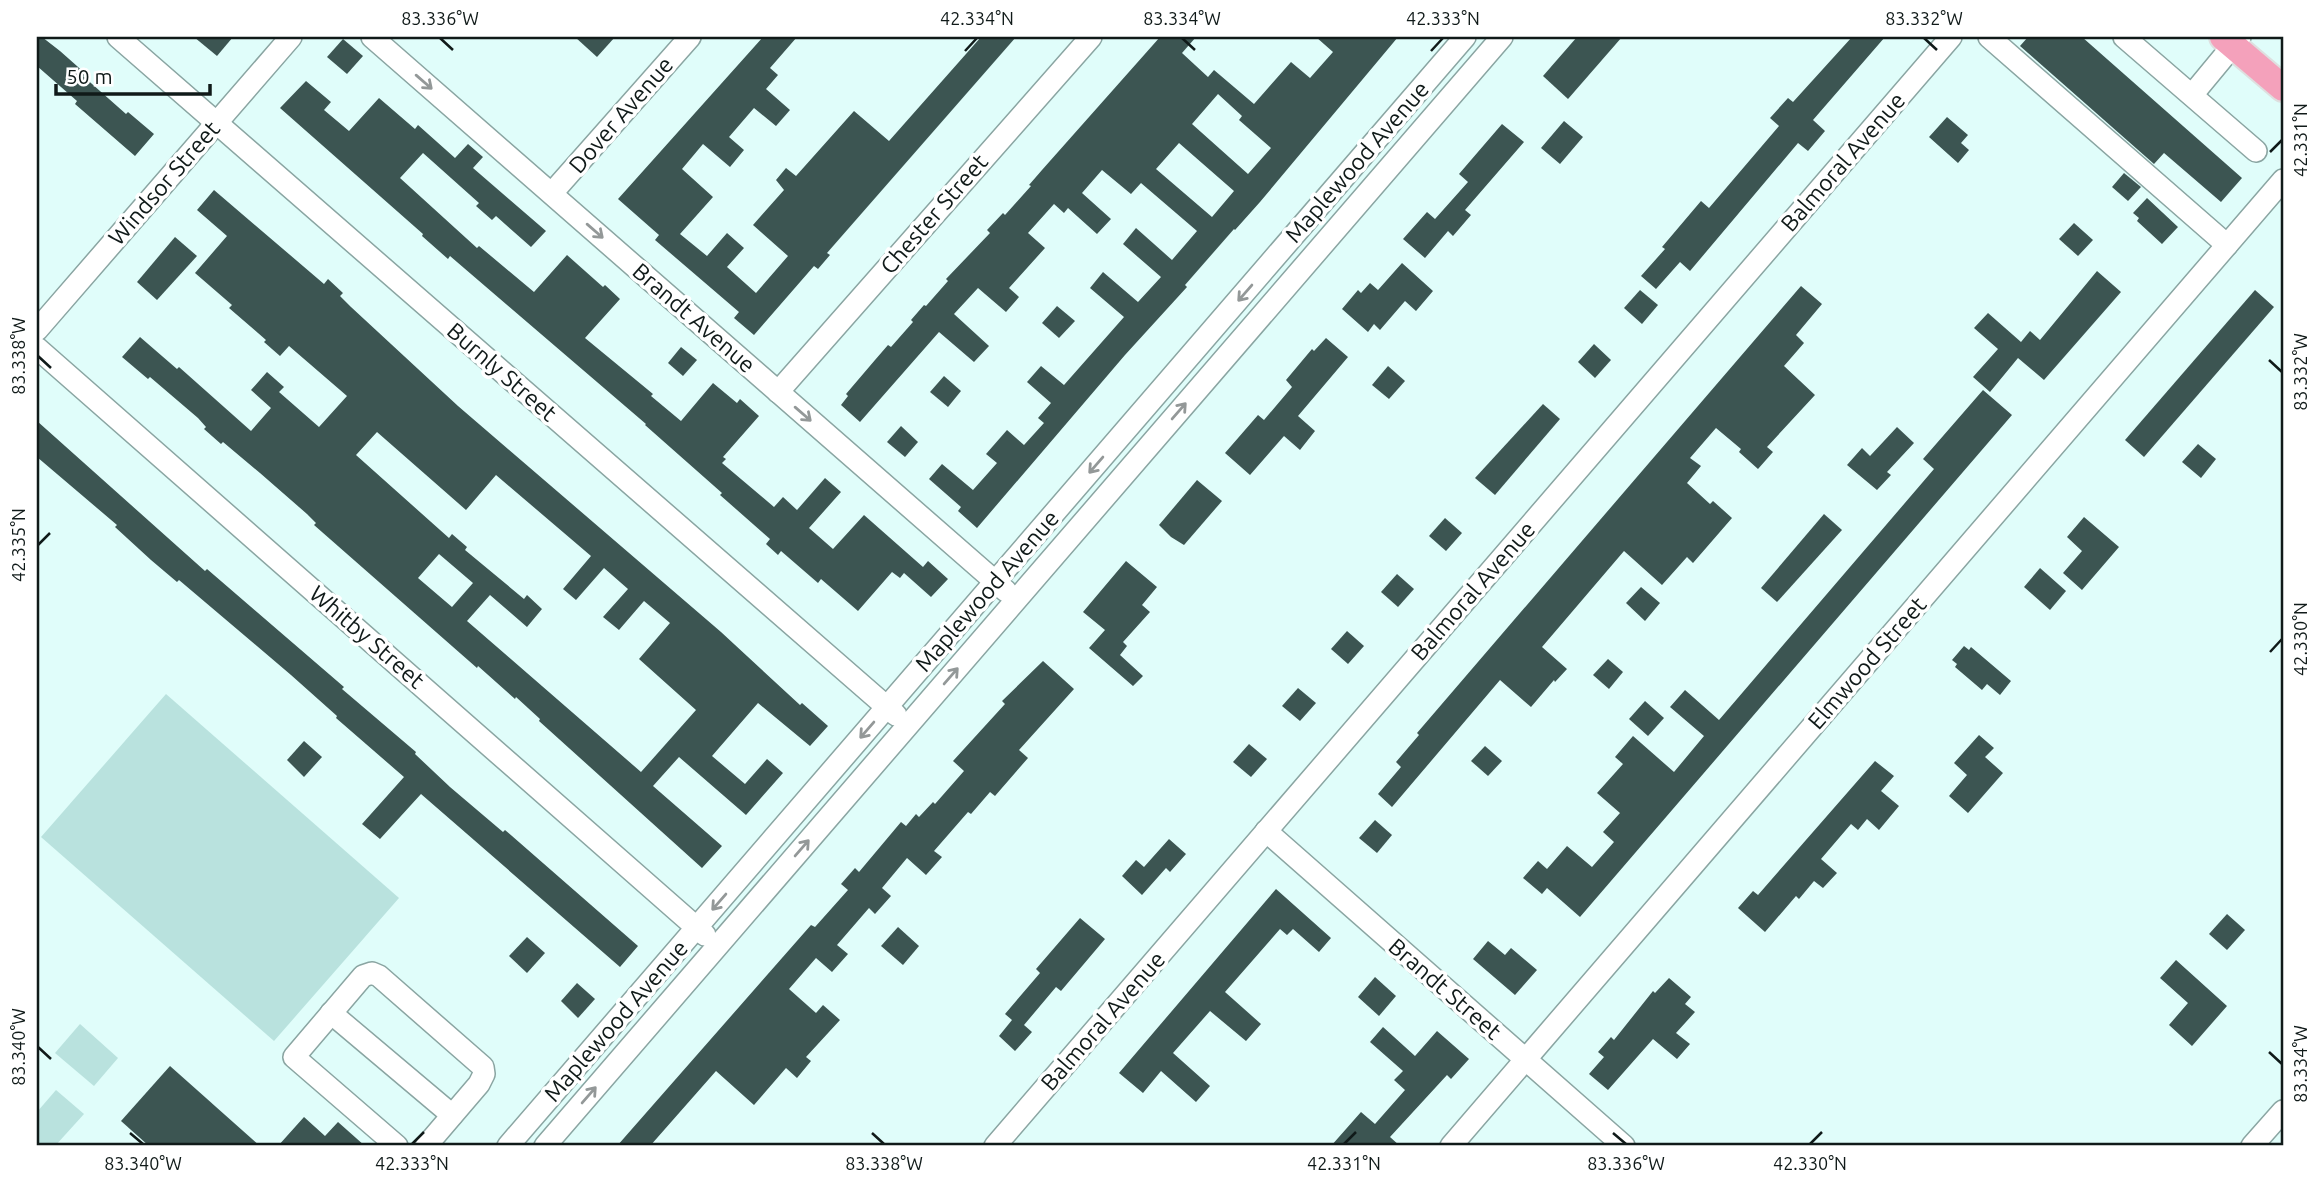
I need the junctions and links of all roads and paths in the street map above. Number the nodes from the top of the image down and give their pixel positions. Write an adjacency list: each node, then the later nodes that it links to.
1 (118, 37): 14 (street, Burnly Street)
2 (290, 37): 14 (street, Windsor Street)
3 (372, 37): 17 (street, Brandt Avenue, one-way to 17)
4 (690, 37): 17 (street, Dover Avenue)
5 (1091, 37): 23 (street, Chester Street)
6 (1465, 37): 19 (street, Maplewood Avenue)
7 (1502, 37): 20 (street, Maplewood Avenue)
8 (1951, 37): 28 (street, Balmoral Avenue)
9 (2124, 37): 13 (street)
10 (1992, 38): 18 (street)
11 (2232, 40): 12 (main road); 13 (street)
12 (2283, 88)
13 (2192, 95): 15 (street)
14 (216, 123): 21 (street, Windsor Street); 26 (street, Burnly Street)
15 (2256, 151)
16 (2283, 180): 18 (street, Elmwood Street)
17 (552, 193): 23 (street, Brandt Avenue, one-way to 23)
18 (2227, 245): 32 (street, Elmwood Street)
19 (1264, 271): 20 (street); 24 (street, Maplewood Avenue, one-way to 24)
20 (1284, 289): 25 (street, Maplewood Avenue, one-way to 20)
21 (37, 330)
22 (37, 348): 29 (street, Whitby Street)
23 (778, 392): 24 (street, Brandt Avenue, one-way to 24)
24 (995, 582): 25 (street, Brandt Avenue); 26 (street, Maplewood Avenue)
25 (1016, 600): 27 (street, Maplewood Avenue, one-way to 25)
26 (887, 707): 27 (street, Burnly Street); 29 (street, Maplewood Avenue, one-way to 29)
27 (908, 726): 30 (street, Maplewood Avenue, one-way to 27)
28 (1266, 831): 32 (street, Brandt Street); 39 (street, Balmoral Avenue)
29 (696, 928): 30 (street, Whitby Street); 37 (street, Maplewood Avenue)
30 (717, 946): 38 (street, Maplewood Avenue, one-way to 30)
31 (331, 1013): 34 (street); 34 (street); 35 (street)
32 (1525, 1060): 40 (street, Elmwood Street); 41 (street, Brandt Street)
33 (2283, 1111): 42 (street)
34 (452, 1115): 36 (street)
35 (397, 1146)
36 (426, 1146)
37 (508, 1146)
38 (545, 1146)
39 (995, 1146)
40 (1451, 1146)
41 (1623, 1146)
42 (2252, 1146)

